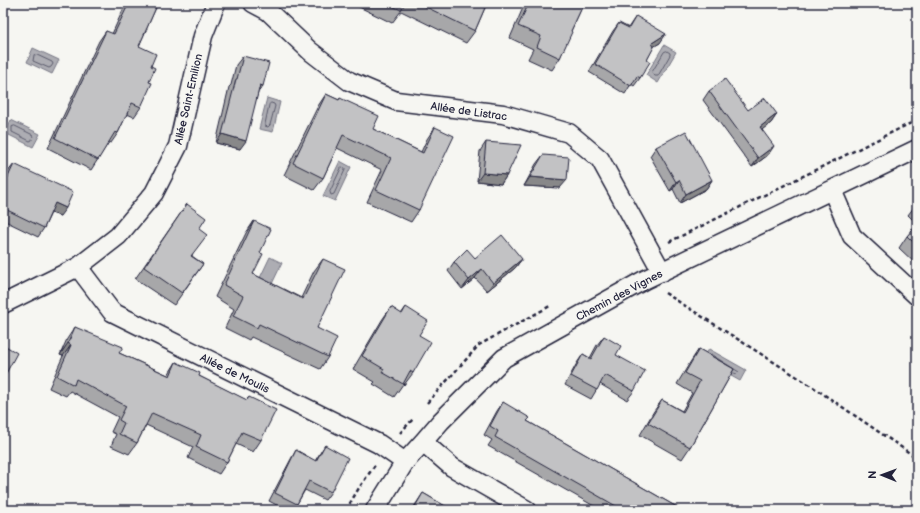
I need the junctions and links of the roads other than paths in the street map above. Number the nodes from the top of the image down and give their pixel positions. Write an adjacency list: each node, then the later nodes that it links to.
1 (216, 3): 5 (street, Allée Saint-Emilion)
2 (253, 3): 6 (street, Allée de Listrac)
3 (917, 149): 4 (street, Chemin des Vignes)
4 (832, 190): 6 (street, Chemin des Vignes); 7 (street)
5 (78, 267): 8 (street, Allée Saint-Emilion); 10 (street, Allée de Moulis)
6 (662, 272): 9 (street, Chemin des Vignes)
7 (917, 296)
8 (3, 304)
9 (423, 442): 10 (street, Chemin des Vignes); 12 (street)
10 (405, 462): 11 (street, Chemin des Vignes)
11 (375, 510)
12 (527, 510)

